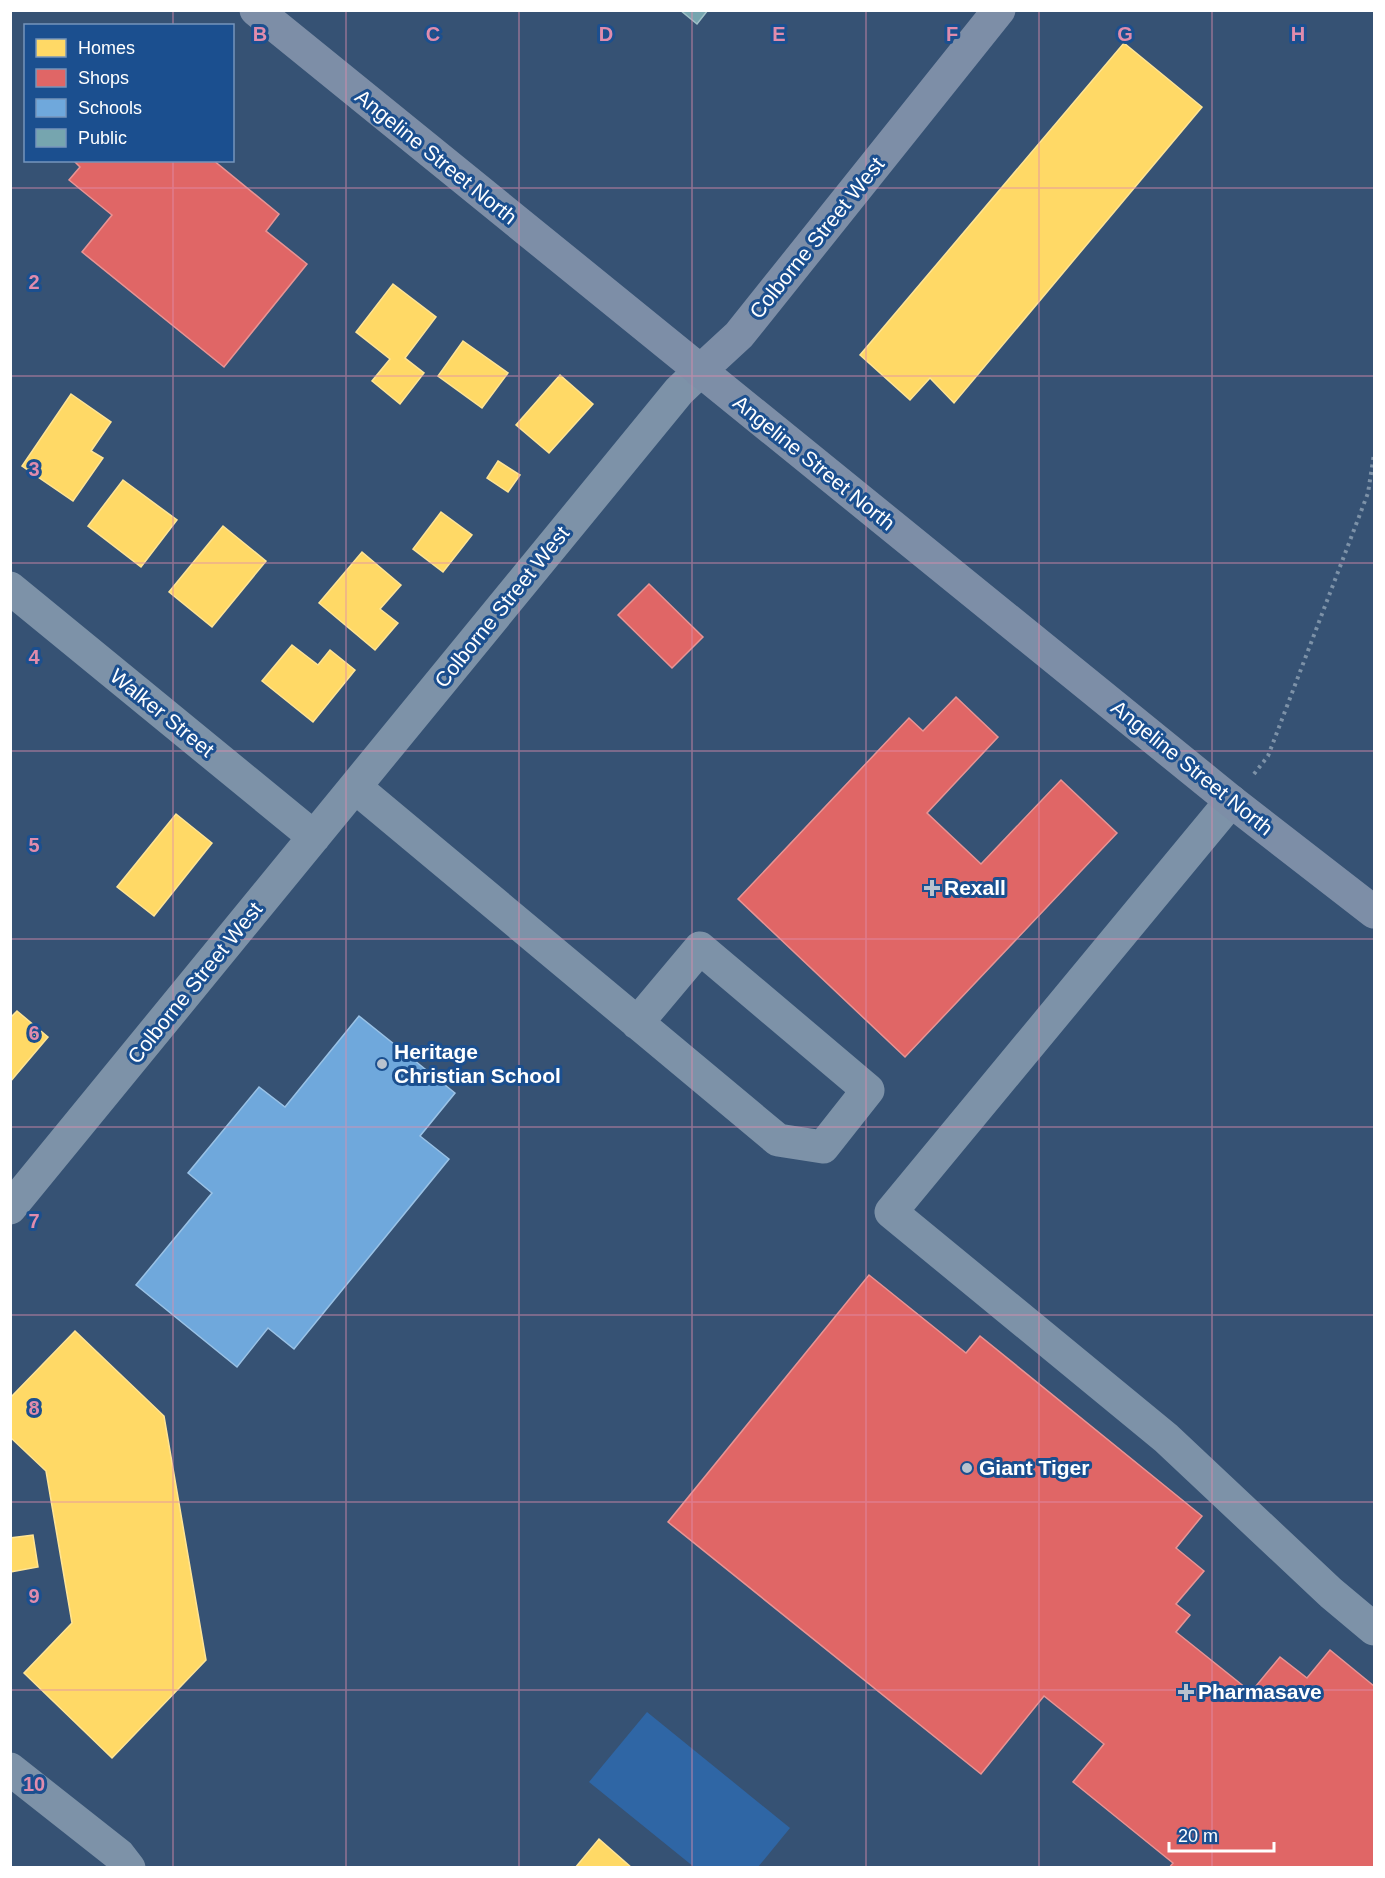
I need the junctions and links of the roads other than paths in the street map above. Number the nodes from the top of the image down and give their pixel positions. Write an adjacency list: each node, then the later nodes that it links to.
1 (256, 10): 3 (main road, Angeline Street North)
2 (999, 10): 3 (main road, Colborne Street West)
3 (700, 371): 5 (street, Colborne Street West); 6 (main road, Angeline Street North)
4 (10, 588): 7 (street, Walker Street)
5 (355, 787): 7 (street, Colborne Street West); 9 (street)
6 (1231, 801): 8 (main road, Angeline Street North); 11 (street)
7 (314, 837): 10 (street, Colborne Street West)
8 (1374, 912)
9 (637, 1023): 9 (street)
10 (10, 1208)
11 (1374, 1629)
12 (10, 1769): 13 (street)
13 (129, 1868)

